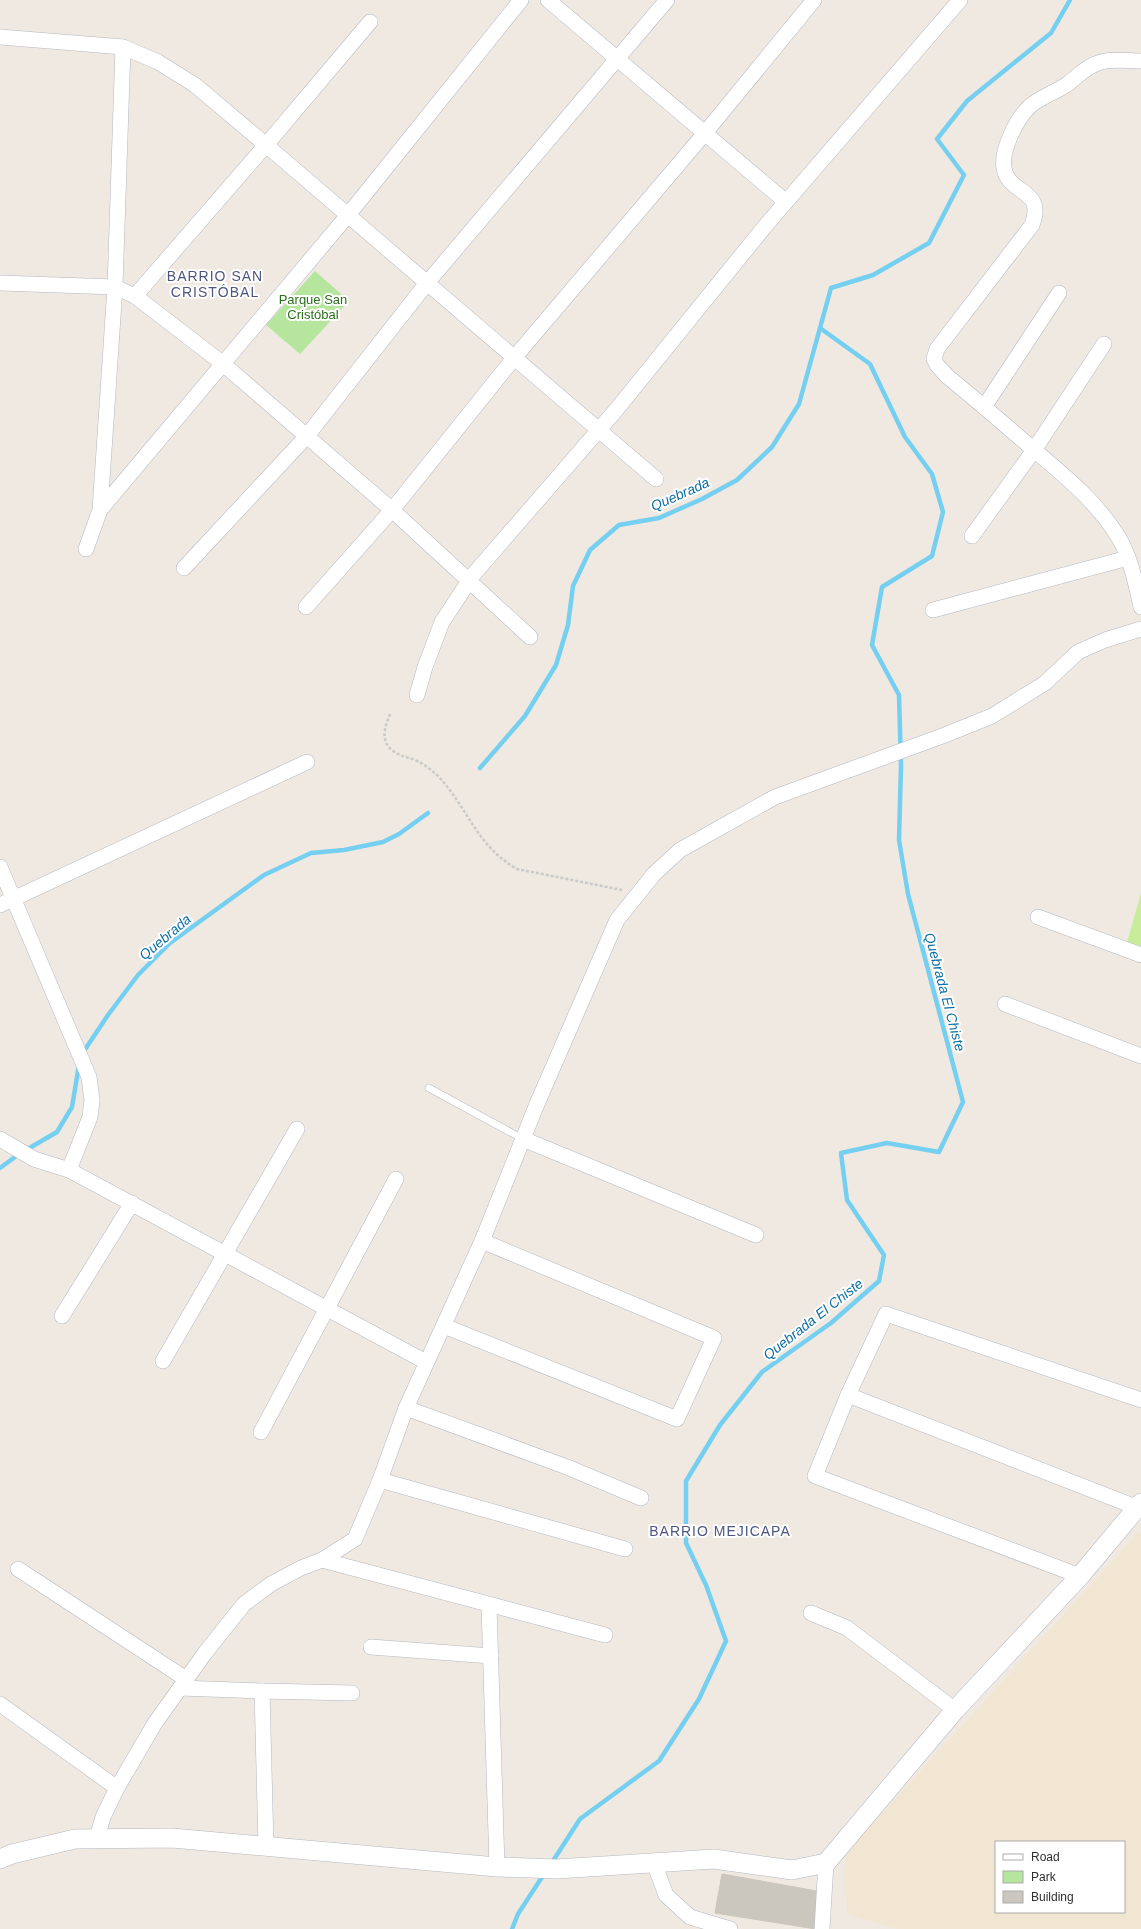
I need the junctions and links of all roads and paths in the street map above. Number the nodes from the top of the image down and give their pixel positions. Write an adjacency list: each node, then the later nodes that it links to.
1 (521, 0): 14 (street)
2 (548, 0): 9 (street)
3 (667, 0): 9 (street)
4 (814, 0): 11 (street)
5 (960, 0): 13 (street)
6 (370, 22): 12 (street)
7 (0, 37): 8 (street)
8 (123, 47): 12 (street); 17 (street)
9 (617, 59): 11 (street); 16 (street)
10 (1141, 61): 23 (street)
11 (705, 133): 13 (street); 21 (street)
12 (266, 145): 14 (street); 19 (street)
13 (786, 202): 24 (street)
14 (348, 215): 16 (street); 22 (street)
15 (0, 283): 17 (street)
16 (428, 283): 21 (street); 25 (street)
17 (115, 287): 19 (street); 28 (street)
18 (1059, 293): 23 (street)
19 (135, 296): 22 (street)
20 (1104, 344): 26 (street)
21 (514, 358): 24 (street); 29 (street)
22 (222, 363): 25 (street); 28 (street)
23 (984, 407): 26 (street)
24 (598, 430): 27 (street); 34 (street)
25 (306, 436): 29 (street); 33 (street)
26 (1034, 450): 30 (street); 32 (street)
27 (656, 479)
28 (100, 510): 31 (street)
29 (392, 510): 34 (street); 35 (street)
30 (972, 536)
31 (86, 549)
32 (1128, 558): 36 (street); 37 (street)
33 (184, 568)
34 (469, 581): 39 (street); 40 (street)
35 (306, 607)
36 (1141, 607)
37 (933, 610)
38 (1141, 628): 44 (street)
39 (530, 637)
40 (417, 695)
41 (390, 714): 44 (path)
42 (307, 762): 45 (street)
43 (0, 867): 45 (street)
44 (638, 893): 52 (street)
45 (7, 902): 54 (street)
46 (1038, 917): 47 (street)
47 (1141, 955)
48 (1005, 1004): 49 (street)
49 (1141, 1056)
50 (429, 1088): 52 (lane)
51 (297, 1129): 59 (street)
52 (523, 1139): 57 (street); 58 (street)
53 (1, 1142): 54 (street)
54 (69, 1170): 56 (street)
55 (396, 1179): 60 (street)
56 (132, 1203): 59 (street); 61 (street)
57 (756, 1235)
58 (482, 1241): 62 (street); 62 (street)
59 (225, 1254): 60 (street); 63 (street)
60 (327, 1309): 64 (street); 68 (street)
61 (62, 1316)
62 (444, 1326): 64 (street)
63 (163, 1361)
64 (426, 1362): 67 (street)
65 (848, 1395): 66 (street); 71 (street); 75 (street)
66 (1141, 1400)
67 (406, 1408): 69 (street); 70 (street)
68 (261, 1432)
69 (380, 1480): 72 (street); 73 (street)
70 (642, 1498)
71 (1140, 1507): 75 (street)
72 (625, 1549)
73 (322, 1560): 76 (street); 81 (street)
74 (18, 1569): 81 (street)
75 (1080, 1576): 85 (street)
76 (489, 1605): 78 (street); 80 (street)
77 (811, 1613): 85 (street)
78 (605, 1636)
79 (370, 1647): 80 (street)
80 (491, 1656): 92 (street)
81 (183, 1683): 82 (street); 86 (street)
82 (262, 1691): 83 (street); 88 (street)
83 (352, 1693)
84 (0, 1704): 86 (street)
85 (955, 1710): 91 (street)
86 (117, 1788): 87 (street)
87 (97, 1838): 88 (street); 89 (street)
88 (266, 1846): 92 (street)
89 (0, 1859)
90 (654, 1863): 91 (street); 92 (street); 93 (street)
91 (826, 1863): 94 (street)
92 (497, 1867)
93 (730, 1929)
94 (824, 1929)

